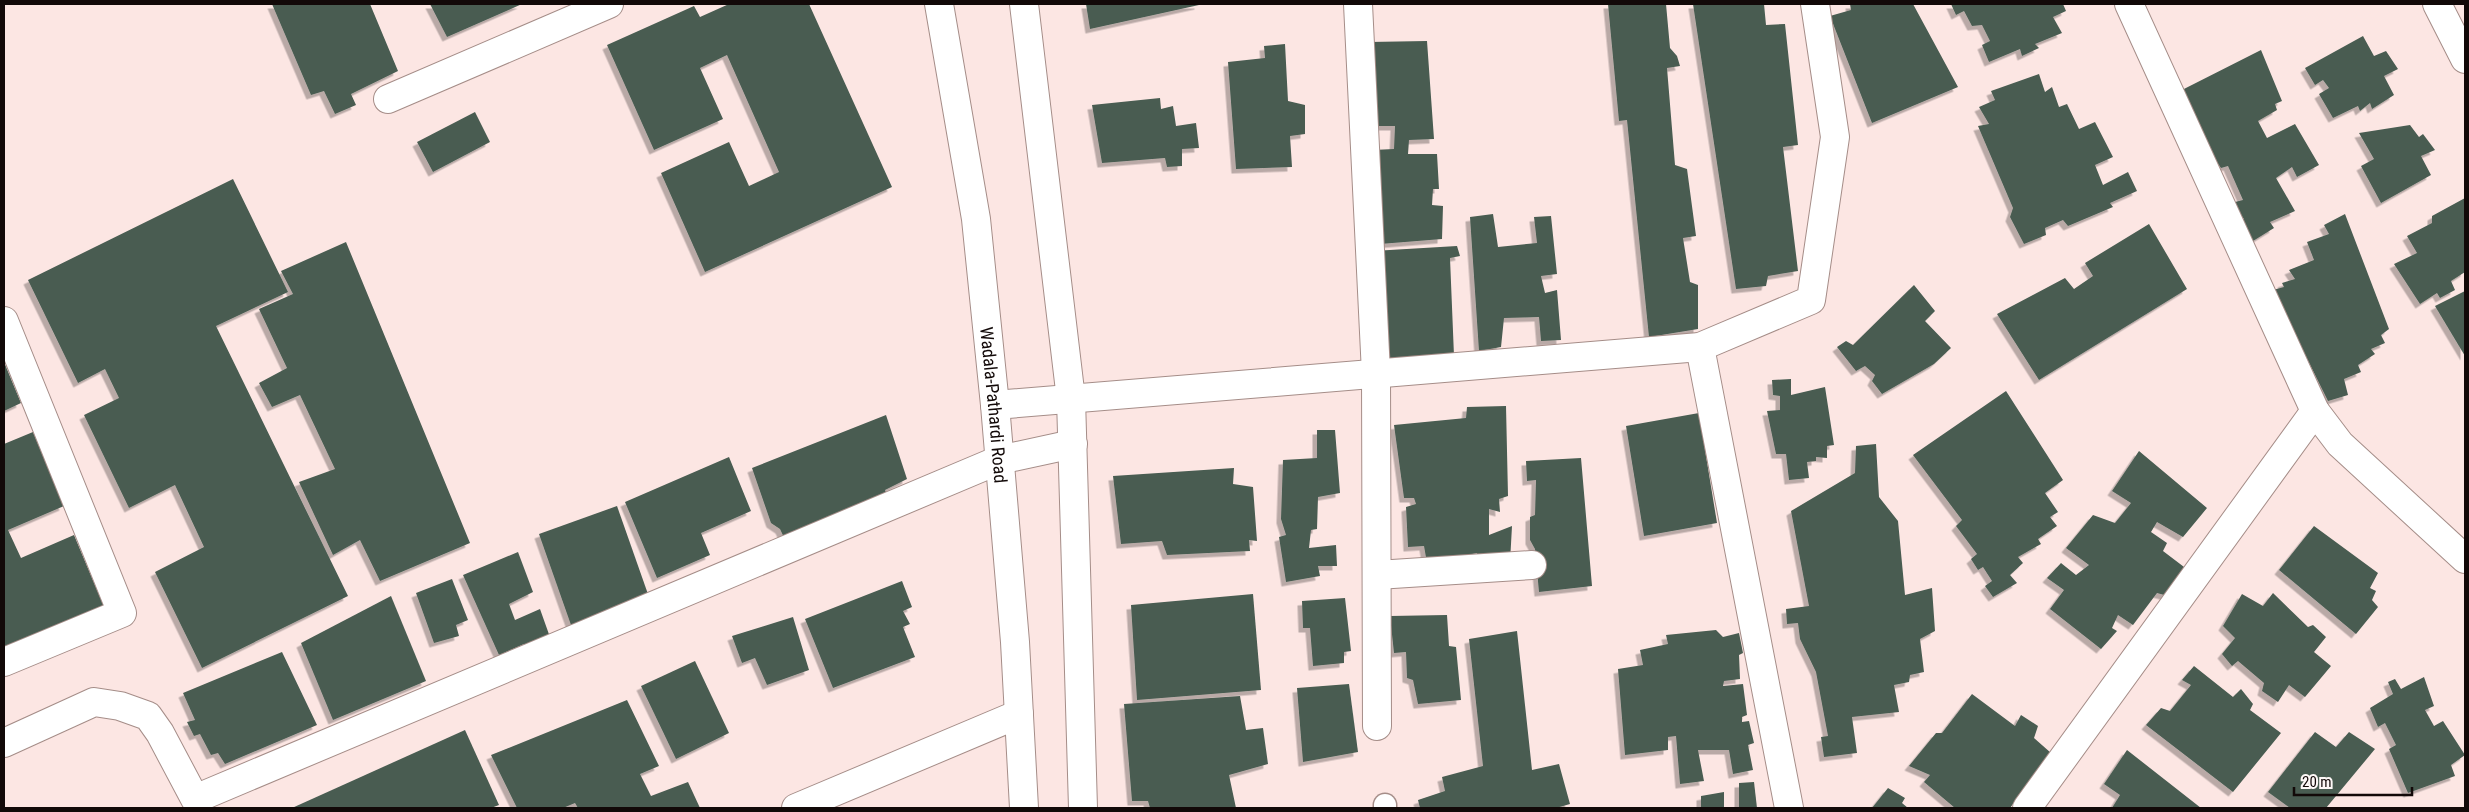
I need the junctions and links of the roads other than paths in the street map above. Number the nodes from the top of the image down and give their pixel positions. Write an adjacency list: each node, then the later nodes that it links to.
1 (609, 4): 9 (street)
2 (939, 4): 14 (street, Wadala-Pathardi Road)
3 (1024, 4): 13 (street)
4 (1358, 4): 12 (street)
5 (1815, 4): 11 (street)
6 (2129, 4): 15 (street)
7 (2437, 4): 8 (street)
8 (2465, 59)
9 (388, 100)
10 (4, 321): 21 (street)
11 (1700, 347): 12 (street); 29 (street)
12 (1376, 373): 13 (street); 20 (street)
13 (1071, 399): 14 (street); 16 (street)
14 (995, 405): 17 (street, Wadala-Pathardi Road)
15 (2315, 411): 18 (street); 30 (street)
16 (1073, 444): 17 (street); 28 (street)
17 (999, 460): 22 (street, Wadala-Pathardi Road); 25 (street)
18 (2465, 559)
19 (1532, 565): 20 (street)
20 (1377, 575): 23 (street)
21 (4, 662)
22 (1019, 714): 26 (street); 27 (street, Wadala-Pathardi Road)
23 (1377, 726)
24 (4, 743): 25 (street)
25 (197, 804)
26 (796, 808)
27 (1024, 808)
28 (1083, 808)
29 (1789, 808)
30 (2027, 808)

